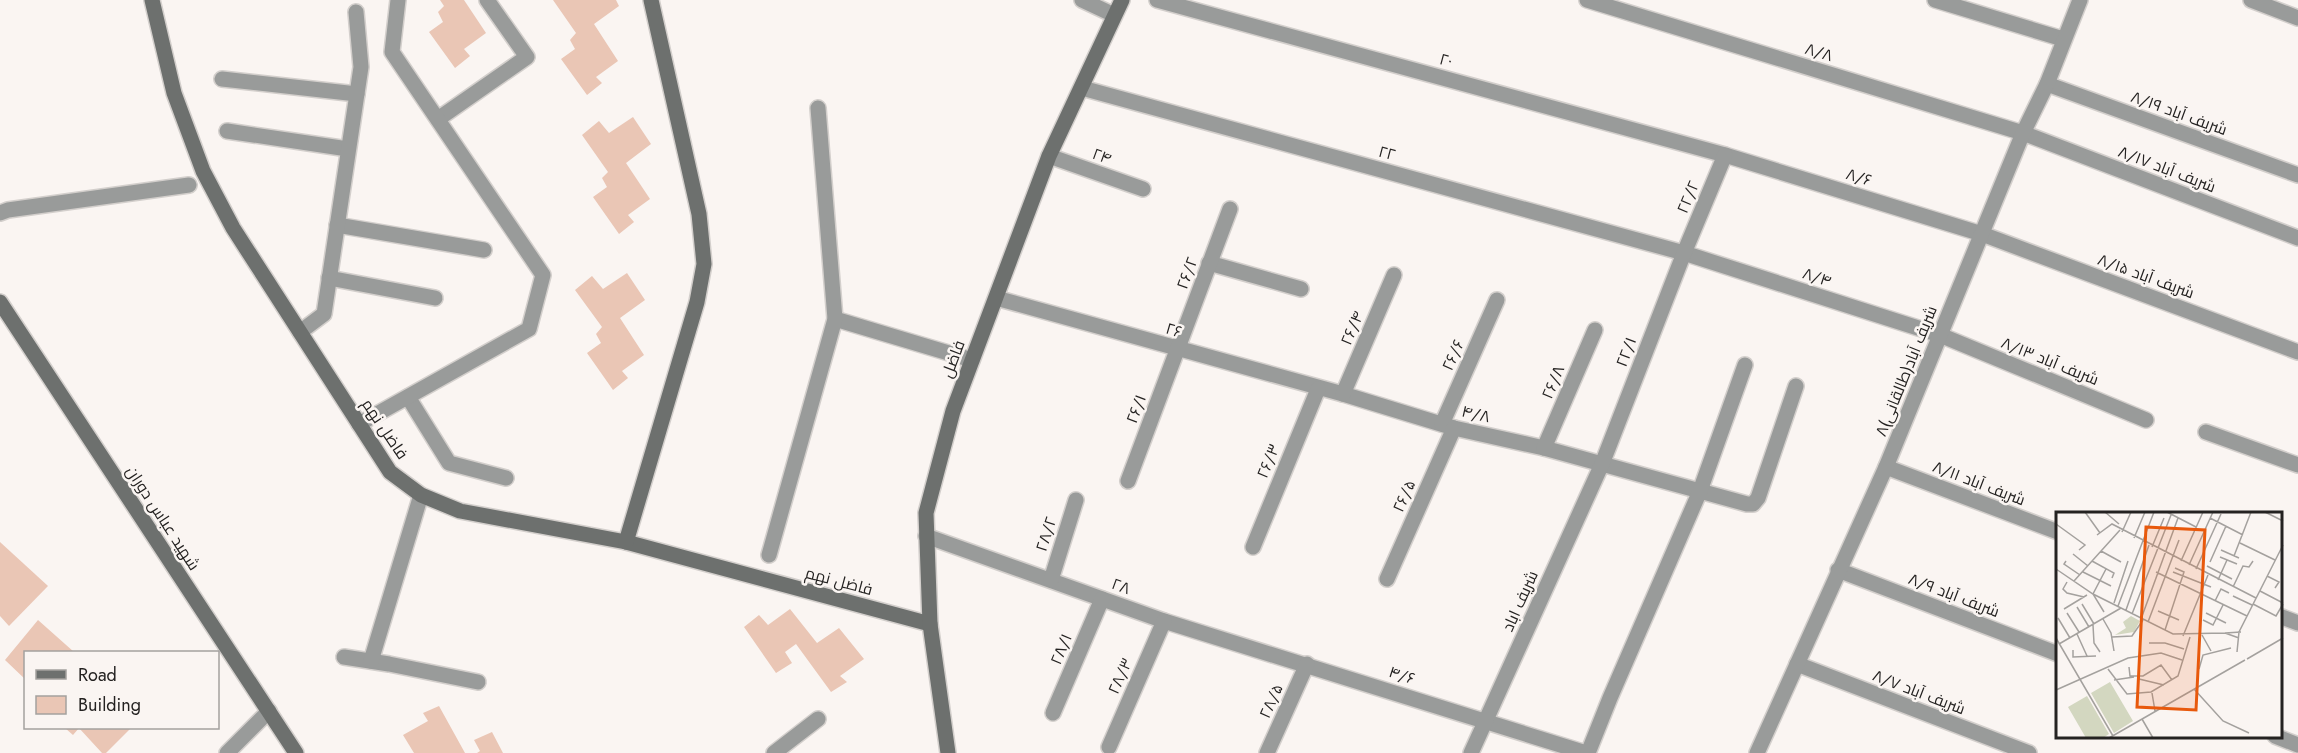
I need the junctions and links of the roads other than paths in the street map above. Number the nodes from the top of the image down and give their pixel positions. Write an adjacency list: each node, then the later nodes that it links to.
1 (152, 0): 47 (street, فاضل نهم)
2 (398, 0): 21 (street)
3 (487, 0): 21 (street)
4 (651, 0): 72 (street)
5 (1082, 0): 13 (street)
6 (1122, 0): 13 (street, فاضل)
7 (1157, 0): 25 (street, ۲۰)
8 (1587, 0): 23 (street, ۸/۸)
9 (1935, 0): 15 (street)
10 (2080, 0): 15 (street, ۸شریف آباد(طالقانی))
11 (2251, 0): 14 (street)
12 (356, 12): 19 (street)
13 (1114, 15): 18 (street, فاضل)
14 (2298, 18)
15 (2063, 39): 17 (street, ۸شریف آباد(طالقانی))
16 (222, 79): 19 (street)
17 (2047, 84): 23 (street, ۸شریف آباد(طالقانی)); 27 (street, شریف آباد ۸/۱۹)
18 (1082, 88): 26 (street, فاضل); 36 (street, ۲۲)
19 (357, 94): 24 (street)
20 (818, 108): 45 (street)
21 (438, 120): 56 (street)
22 (227, 131): 24 (street)
23 (2023, 133): 33 (street, ۸شریف آباد(طالقانی)); 34 (street, شریف آباد ۸/۱۷)
24 (348, 149): 32 (street)
25 (1725, 154): 33 (street, ۸/۶); 36 (street, ۲۲/۲)
26 (1049, 156): 29 (street, ۲۴); 42 (street, فاضل)
27 (2298, 175)
28 (189, 185): 31 (street)
29 (1143, 189)
30 (1230, 209): 37 (street, ۲۶/۲)
31 (0, 213)
32 (337, 225): 35 (street); 39 (street)
33 (1982, 234): 48 (street, ۸شریف آباد(طالقانی)); 50 (street, شریف آباد ۸/۱۵)
34 (2298, 238)
35 (484, 250)
36 (1684, 253): 48 (street, ۸/۴); 62 (street, ۲۲/۱)
37 (1209, 263): 40 (street); 49 (street, ۲۶/۲)
38 (1394, 275): 55 (street, ۲۶/۴)
39 (329, 278): 41 (street); 47 (street)
40 (1300, 289)
41 (435, 298)
42 (996, 298): 49 (street, ۲۶); 51 (street, فاضل)
43 (1497, 300): 59 (street, ۲۶/۶)
44 (0, 302): 89 (street, شهید عباس دوران)
45 (835, 319): 51 (street); 74 (street)
46 (1595, 330): 61 (street, ۲۶/۸)
47 (300, 332): 58 (street, فاضل نهم)
48 (1940, 335): 57 (street, شریف آباد ۸/۱۳); 64 (street, ۸شریف آباد(طالقانی))
49 (1178, 349): 54 (street, ۲۶); 66 (street, ۲۶/۱)
50 (2298, 352)
51 (972, 360): 71 (street, فاضل)
52 (1745, 365): 67 (street)
53 (1796, 386): 67 (street, ۴/۸)
54 (1318, 389): 55 (street, ۲۶); 73 (street, ۲۶/۳)
55 (1343, 394): 59 (street, ۴/۸)
56 (408, 397): 58 (street); 65 (street)
57 (2146, 420)
58 (359, 424): 68 (street, فاضل نهم)
59 (1448, 426): 61 (street, ۴/۸); 76 (street, ۲۶/۵)
60 (2206, 432): 63 (street)
61 (1544, 447): 62 (street, ۴/۸)
62 (1602, 464): 67 (street, ۴/۸); 92 (street, شریف اباد)
63 (2298, 465)
64 (1886, 467): 70 (street, شریف آباد ۸/۱۱); 75 (street, ۸شریف آباد(طالقانی))
65 (507, 478)
66 (1128, 481)
67 (1700, 491): 102 (street)
68 (420, 495): 72 (street, فاضل نهم); 85 (street)
69 (1076, 500): 77 (street, ۲۸/۲)
70 (2056, 531)
71 (926, 536): 77 (street, ۲۸); 82 (street, فاضل)
72 (626, 542): 82 (street, فاضل نهم)
73 (1252, 547)
74 (769, 555)
75 (1838, 570): 83 (street, شریف آباد ۸/۹); 87 (street, ۸شریف آباد(طالقانی))
76 (1386, 579)
77 (1051, 580): 78 (street, ۲۸)
78 (1102, 599): 80 (street, ۲۸); 90 (street, ۲۸/۱)
79 (2283, 617): 81 (street)
80 (1164, 621): 86 (street, ۲۸); 95 (street, ۲۸/۳)
81 (2298, 623)
82 (930, 624): 99 (street, فاضل)
83 (2056, 653)
84 (344, 657): 85 (street)
85 (371, 661): 88 (street)
86 (1307, 664): 92 (street, ۴/۶); 100 (street, ۲۸/۵)
87 (1797, 664): 103 (street, ۸شریف آباد(طالقانی)); 104 (street, شریف آباد ۸/۷)
88 (478, 682)
89 (269, 711): 96 (street); 97 (street, شهید عباس دوران)
90 (1053, 713)
91 (818, 719): 98 (street)
92 (1485, 720): 101 (street, شریف اباد); 102 (street, ۴/۶)
93 (2280, 738): 94 (street)
94 (2298, 745)
95 (1109, 747)
96 (227, 753)
97 (296, 753)
98 (774, 753)
99 (948, 753)
100 (1267, 753)
101 (1471, 753)
102 (1587, 753)
103 (1757, 753)
104 (2029, 753)

